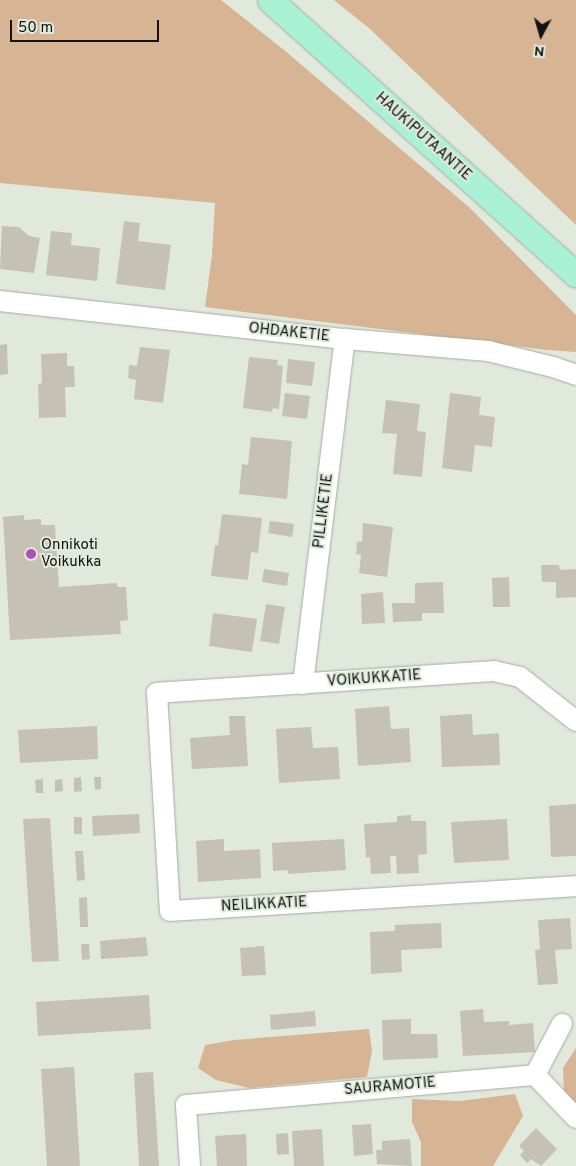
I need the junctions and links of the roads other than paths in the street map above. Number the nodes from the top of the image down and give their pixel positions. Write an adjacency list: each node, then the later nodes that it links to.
1 (270, 0): 2 (main road, HAUKIPUTAANTIE)
2 (576, 275)
3 (0, 301): 4 (street, OHDAKETIE)
4 (345, 339): 5 (street, OHDAKETIE); 6 (street, PILLIKETIE)
5 (576, 375)
6 (303, 684): 7 (street, VOIKUKKATIE); 8 (street, VOIKUKKATIE)
7 (156, 693): 9 (street, NEILIKKATIE)
8 (576, 722)
9 (576, 886)
10 (562, 1024): 11 (street)
11 (535, 1075): 12 (street); 13 (street, SAURAMOTIE)
12 (576, 1118)
13 (190, 1166)

